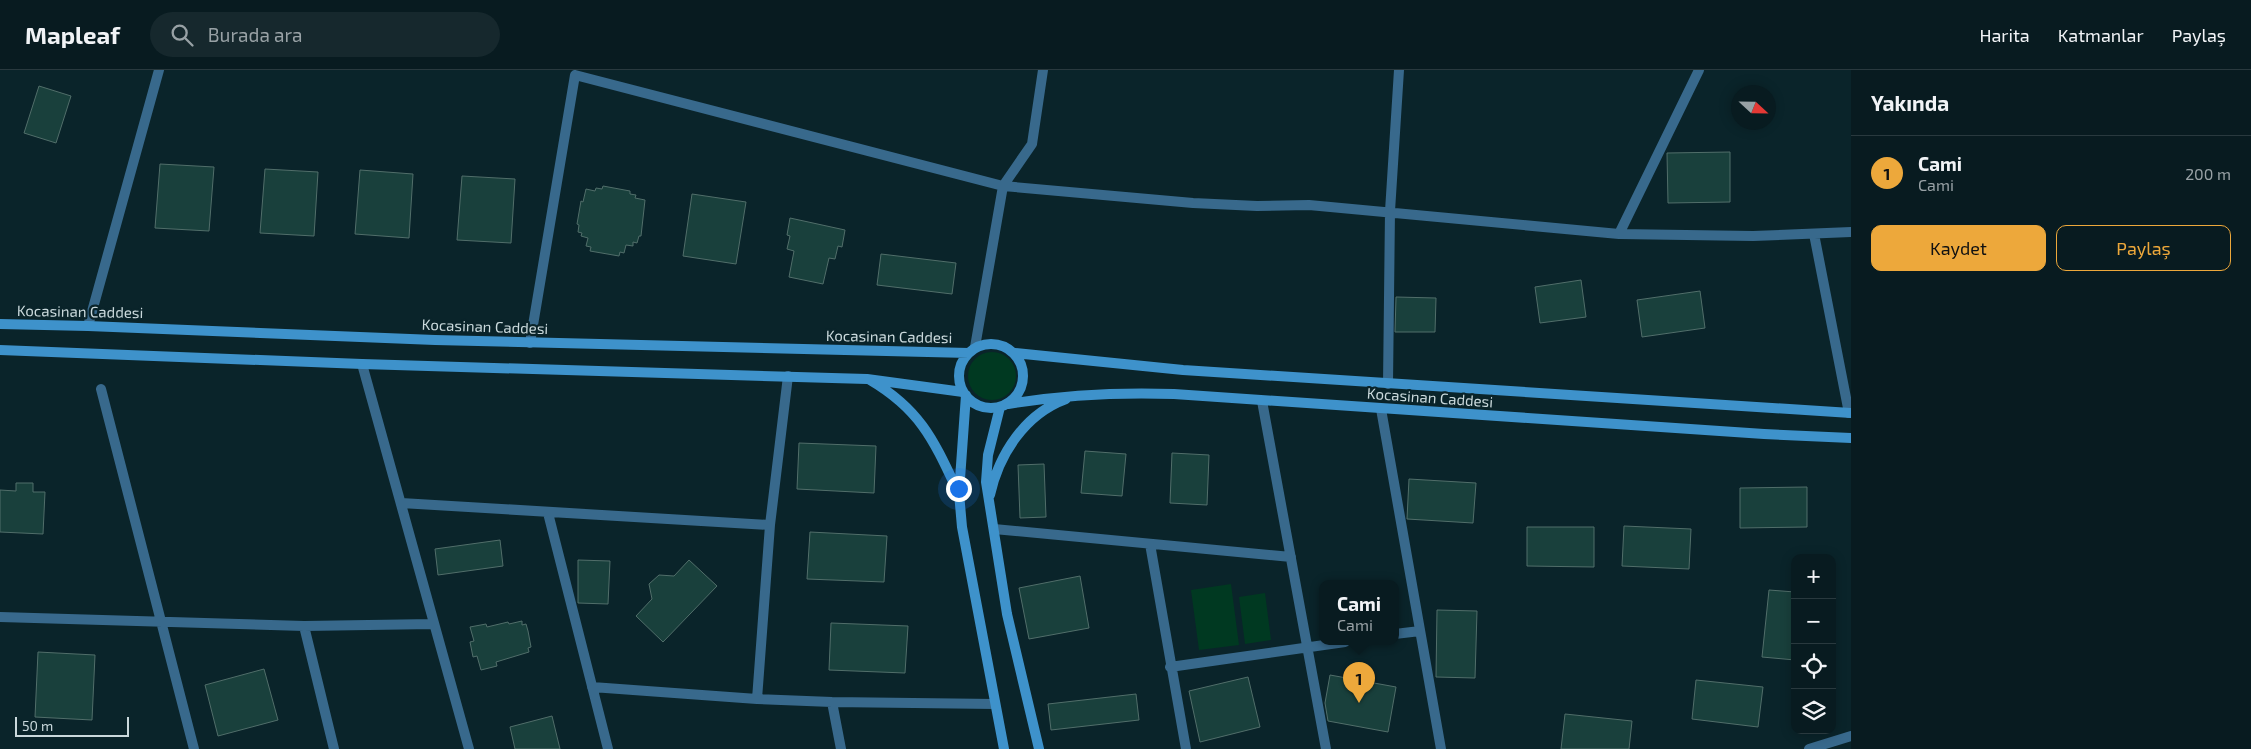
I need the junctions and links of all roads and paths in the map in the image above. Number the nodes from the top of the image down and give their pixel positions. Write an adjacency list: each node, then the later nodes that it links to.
1 (159, 70): 11 (street)
2 (1044, 70): 5 (street)
3 (1399, 70): 6 (street)
4 (1699, 70): 8 (street)
5 (1004, 186): 6 (street); 12 (street); 14 (street)
6 (1390, 211): 8 (street); 19 (street)
7 (1851, 232): 9 (street)
8 (1619, 234): 9 (street)
9 (1814, 234): 26 (street)
10 (0, 324): 11 (main road, Kocasinan Caddesi)
11 (88, 326): 12 (main road, Kocasinan Caddesi)
12 (530, 343): 14 (main road, Kocasinan Caddesi)
13 (0, 350): 16 (main road)
14 (972, 350): 15 (main road); 21 (main road)
15 (1015, 352): 19 (main road, Kocasinan Caddesi); 24 (main road)
16 (362, 364): 17 (main road); 30 (street)
17 (788, 376): 18 (main road); 32 (street)
18 (867, 378): 21 (main road); 28 (main road)
19 (1388, 384): 26 (main road, Kocasinan Caddesi)
20 (101, 389): 37 (street)
21 (964, 394): 24 (main road); 28 (main road)
22 (1075, 395): 23 (main road, Kocasinan Caddesi); 24 (main road, Kocasinan Caddesi); 29 (main road)
23 (1262, 401): 25 (main road, Kocasinan Caddesi); 35 (street)
24 (1004, 406): 29 (main road)
25 (1381, 409): 27 (main road, Kocasinan Caddesi); 40 (street)
26 (1850, 413)
27 (1851, 438)
28 (959, 493): 48 (main road)
29 (989, 501): 33 (main road)
30 (401, 503): 31 (street); 38 (street)
31 (548, 513): 32 (street); 45 (street)
32 (770, 525): 46 (street)
33 (994, 529): 34 (street); 56 (main road)
34 (1150, 544): 35 (street); 44 (street)
35 (1291, 557): 43 (street)
36 (0, 616): 37 (street)
37 (161, 621): 39 (street); 50 (street)
38 (433, 624): 39 (street); 52 (street)
39 (304, 626): 51 (street)
40 (1420, 631): 41 (street); 59 (street)
41 (1399, 634)
42 (1322, 645): 43 (street)
43 (1307, 647): 44 (street); 58 (street)
44 (1170, 667): 57 (street)
45 (592, 687): 46 (street); 53 (street)
46 (757, 699): 47 (street)
47 (832, 702): 48 (street); 54 (street)
48 (995, 704): 55 (main road)
49 (1851, 736): 60 (street)
50 (194, 749)
51 (334, 749)
52 (469, 749)
53 (608, 749)
54 (840, 749)
55 (1004, 749)
56 (1039, 749)
57 (1186, 749)
58 (1326, 749)
59 (1441, 749)
60 (1809, 749)

